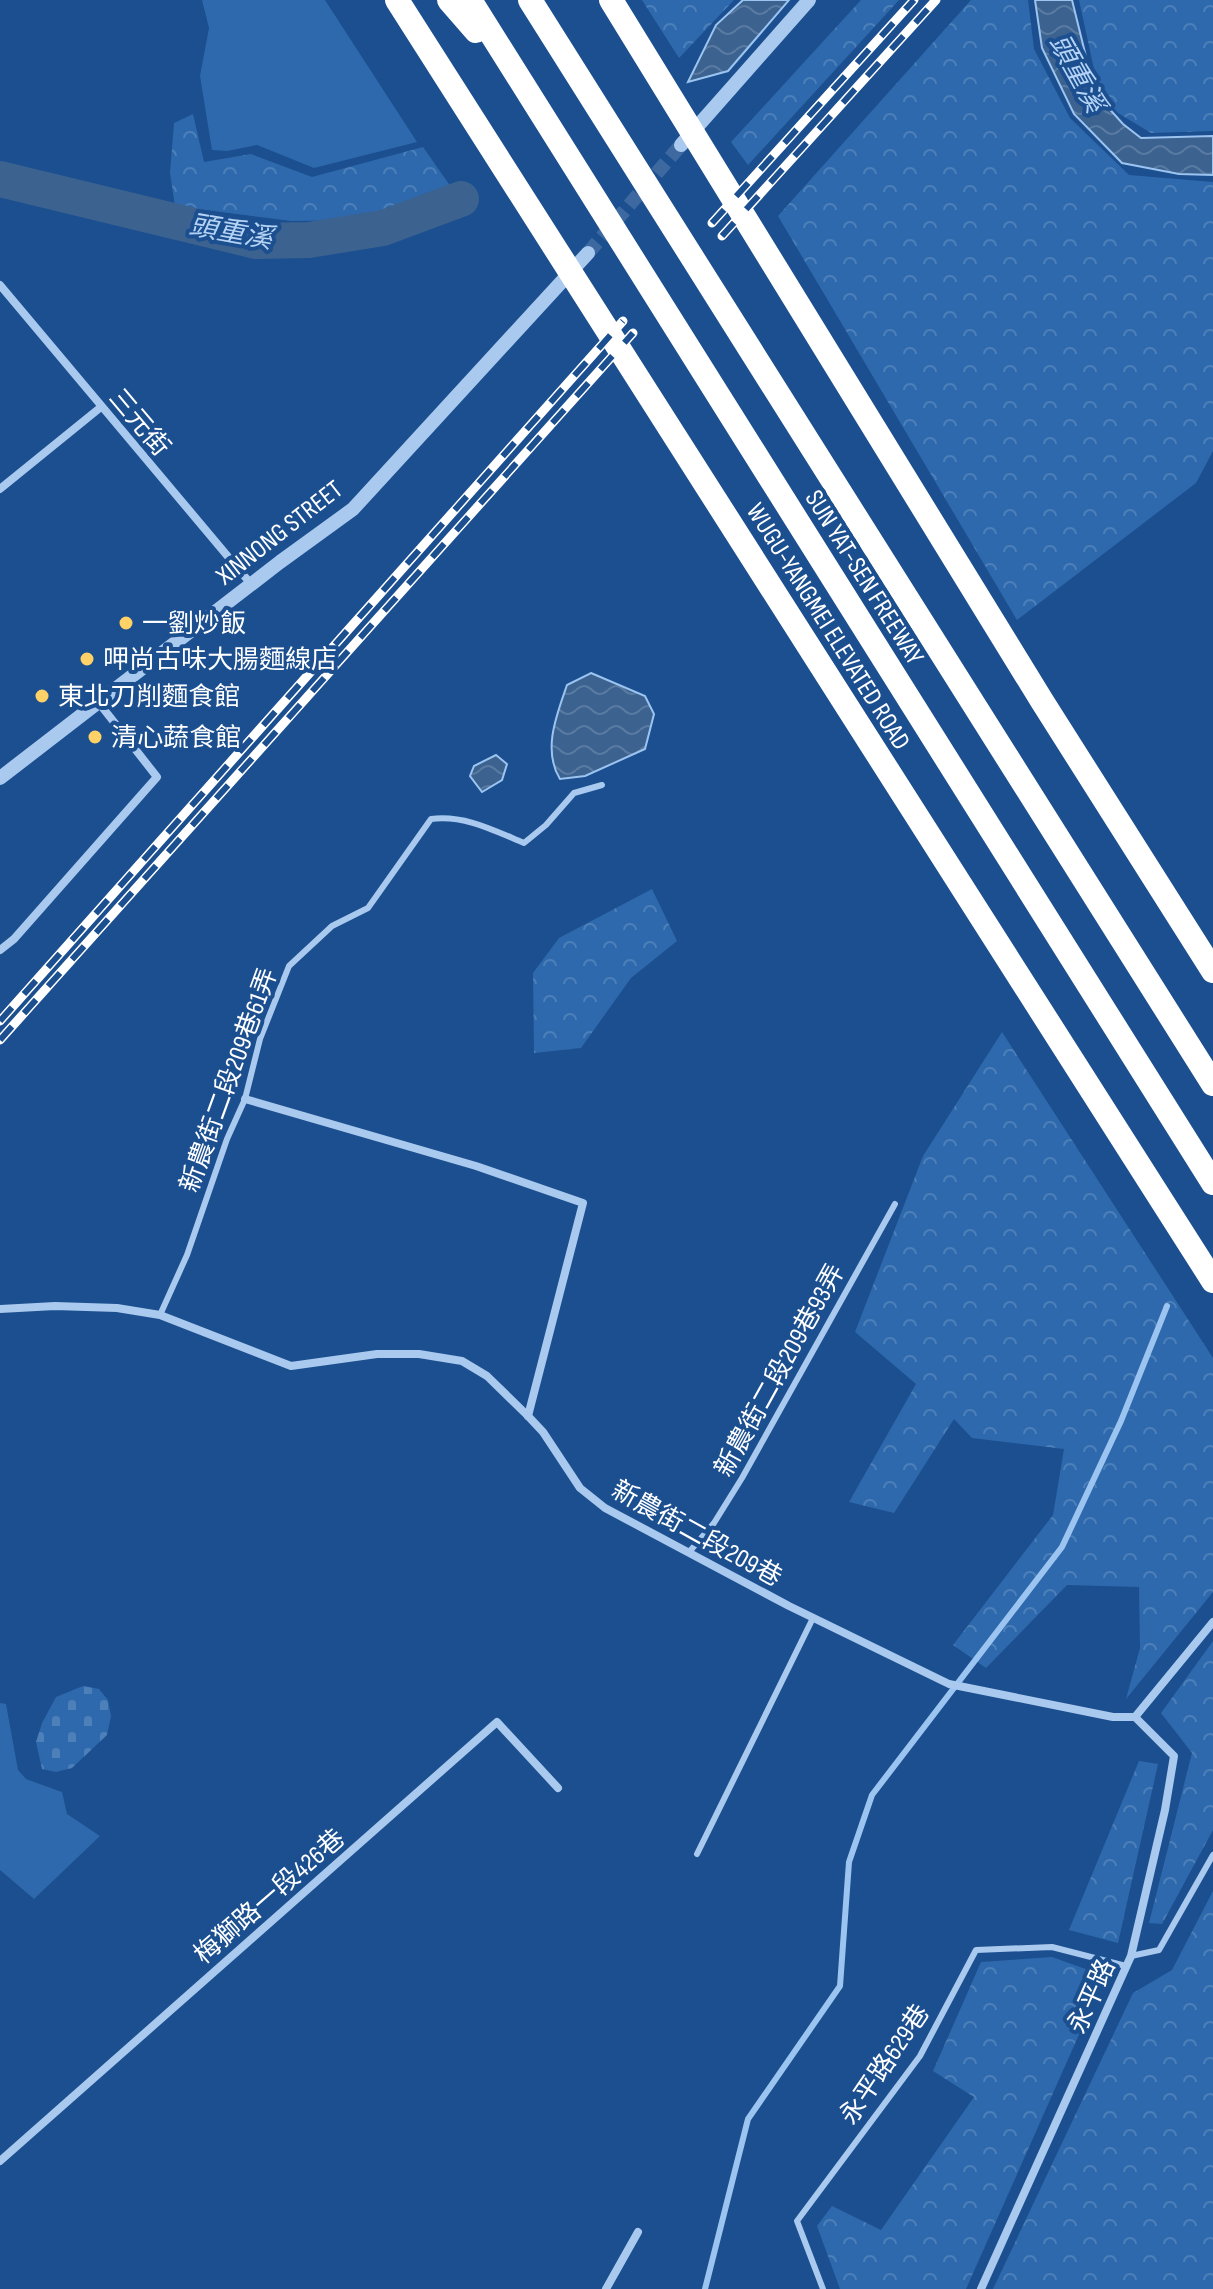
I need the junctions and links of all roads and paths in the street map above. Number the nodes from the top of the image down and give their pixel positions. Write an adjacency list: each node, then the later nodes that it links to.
1 (397, 0): 23 (highway, WUGU-YANGMEI ELEVATED ROAD)
2 (449, 0): 7 (highway)
3 (470, 0): 7 (highway, SUN YAT-SEN FREEWAY)
4 (530, 0): 19 (highway, SUN YAT-SEN FREEWAY)
5 (611, 0): 18 (highway)
6 (809, 0): 8 (street)
7 (518, 77): 21 (highway, SUN YAT-SEN FREEWAY)
8 (681, 145)
9 (588, 253): 13 (street, XINNONG STREET)
10 (0, 285): 11 (street, 三元街)
11 (101, 407): 12 (street); 13 (street, 三元街)
12 (0, 489)
13 (251, 584): 14 (street, XINNONG STREET)
14 (99, 703): 15 (street, XINNONG STREET); 17 (street)
15 (0, 778)
16 (602, 785): 20 (lane, 新農街二段209巷61弄)
17 (0, 950)
18 (1213, 971)
19 (1213, 1084)
20 (245, 1099): 25 (lane, 新農街二段209巷61弄); 26 (street)
21 (1213, 1183)
22 (895, 1204): 27 (lane, 新農街二段209巷93弄)
23 (1213, 1281)
24 (0, 1309): 25 (street, 新農街二段209巷)
25 (160, 1315): 26 (street, 新農街二段209巷)
26 (528, 1416): 27 (street, 新農街二段209巷)
27 (690, 1551): 28 (street, 新農街二段209巷)
28 (813, 1618): 30 (street, 新農街二段209巷); 32 (lane)
29 (1213, 1622): 30 (street)
30 (1135, 1717): 34 (street, 永平路)
31 (558, 1788): 36 (street, 梅獅路一段426巷)
32 (697, 1854)
33 (1213, 1855): 34 (lane)
34 (1131, 1956): 35 (street, 永平路)
35 (1126, 1966): 39 (lane, 永平路629巷); 40 (street, 永平路)
36 (0, 2161)
37 (638, 2232): 38 (street)
38 (606, 2289)
39 (823, 2289)
40 (981, 2289)

